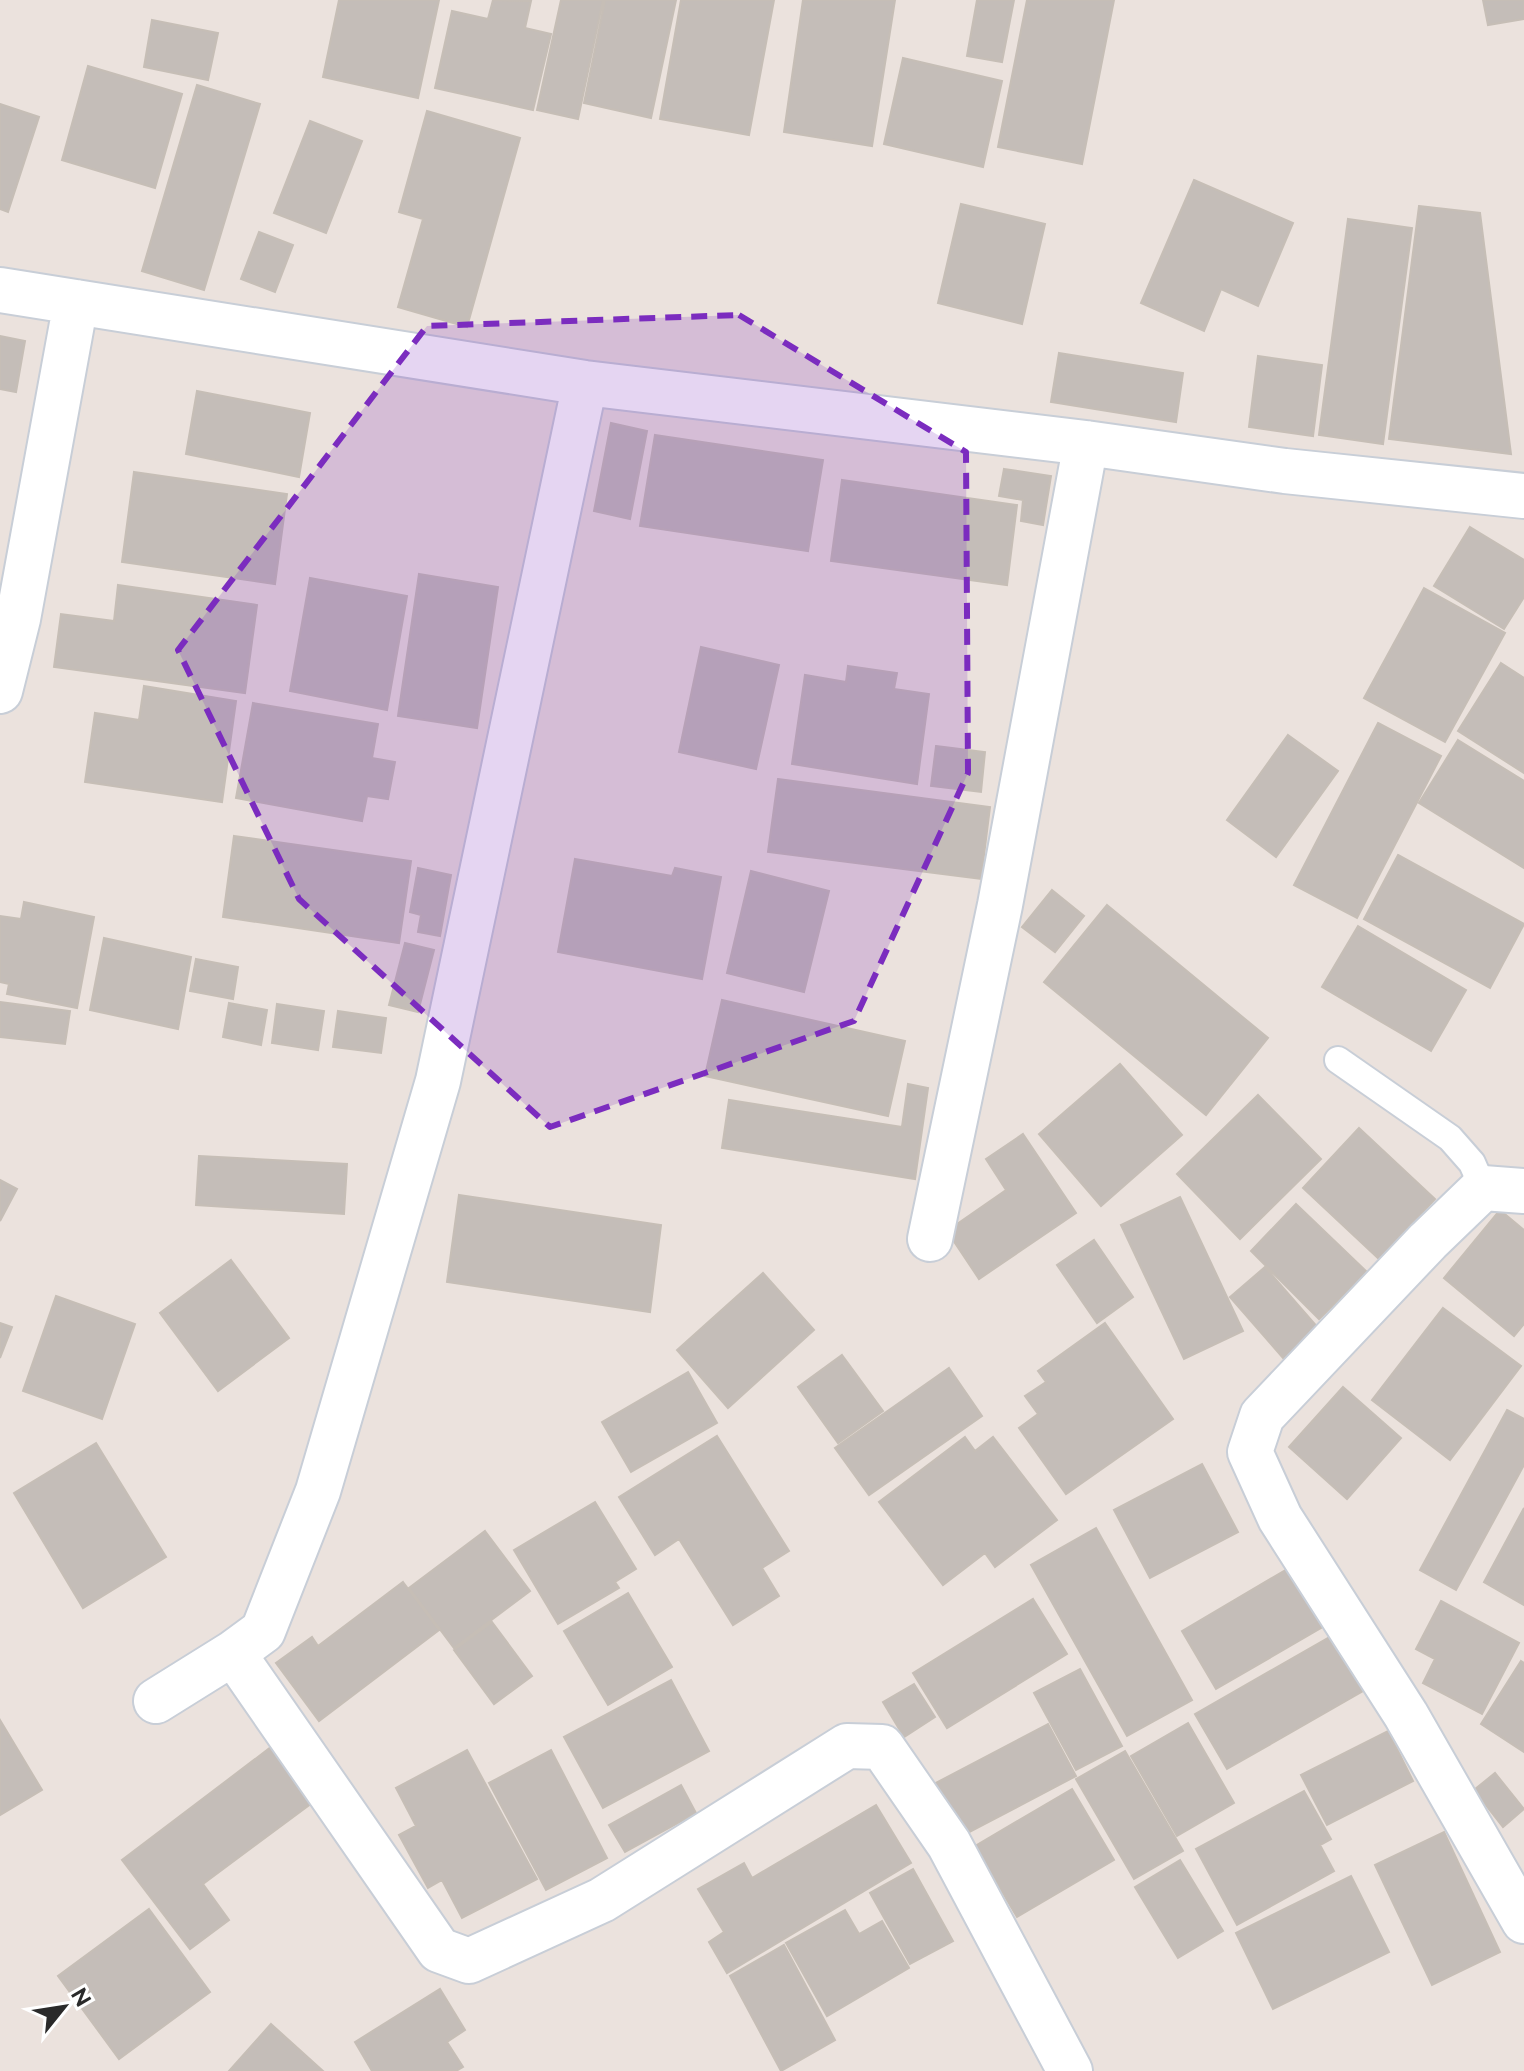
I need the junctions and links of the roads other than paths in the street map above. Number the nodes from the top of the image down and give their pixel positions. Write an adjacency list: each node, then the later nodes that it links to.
1 (0, 290): 2 (street)
2 (76, 302): 3 (street); 6 (street)
3 (585, 383): 4 (street); 10 (street)
4 (1086, 443): 5 (street); 9 (street)
5 (1524, 496)
6 (0, 691)
7 (1338, 1060): 8 (lane)
8 (1503, 1190): 12 (street)
9 (930, 1239)
10 (233, 1653): 11 (street); 13 (street)
11 (156, 1701)
12 (1524, 1921)
13 (1070, 2071)

